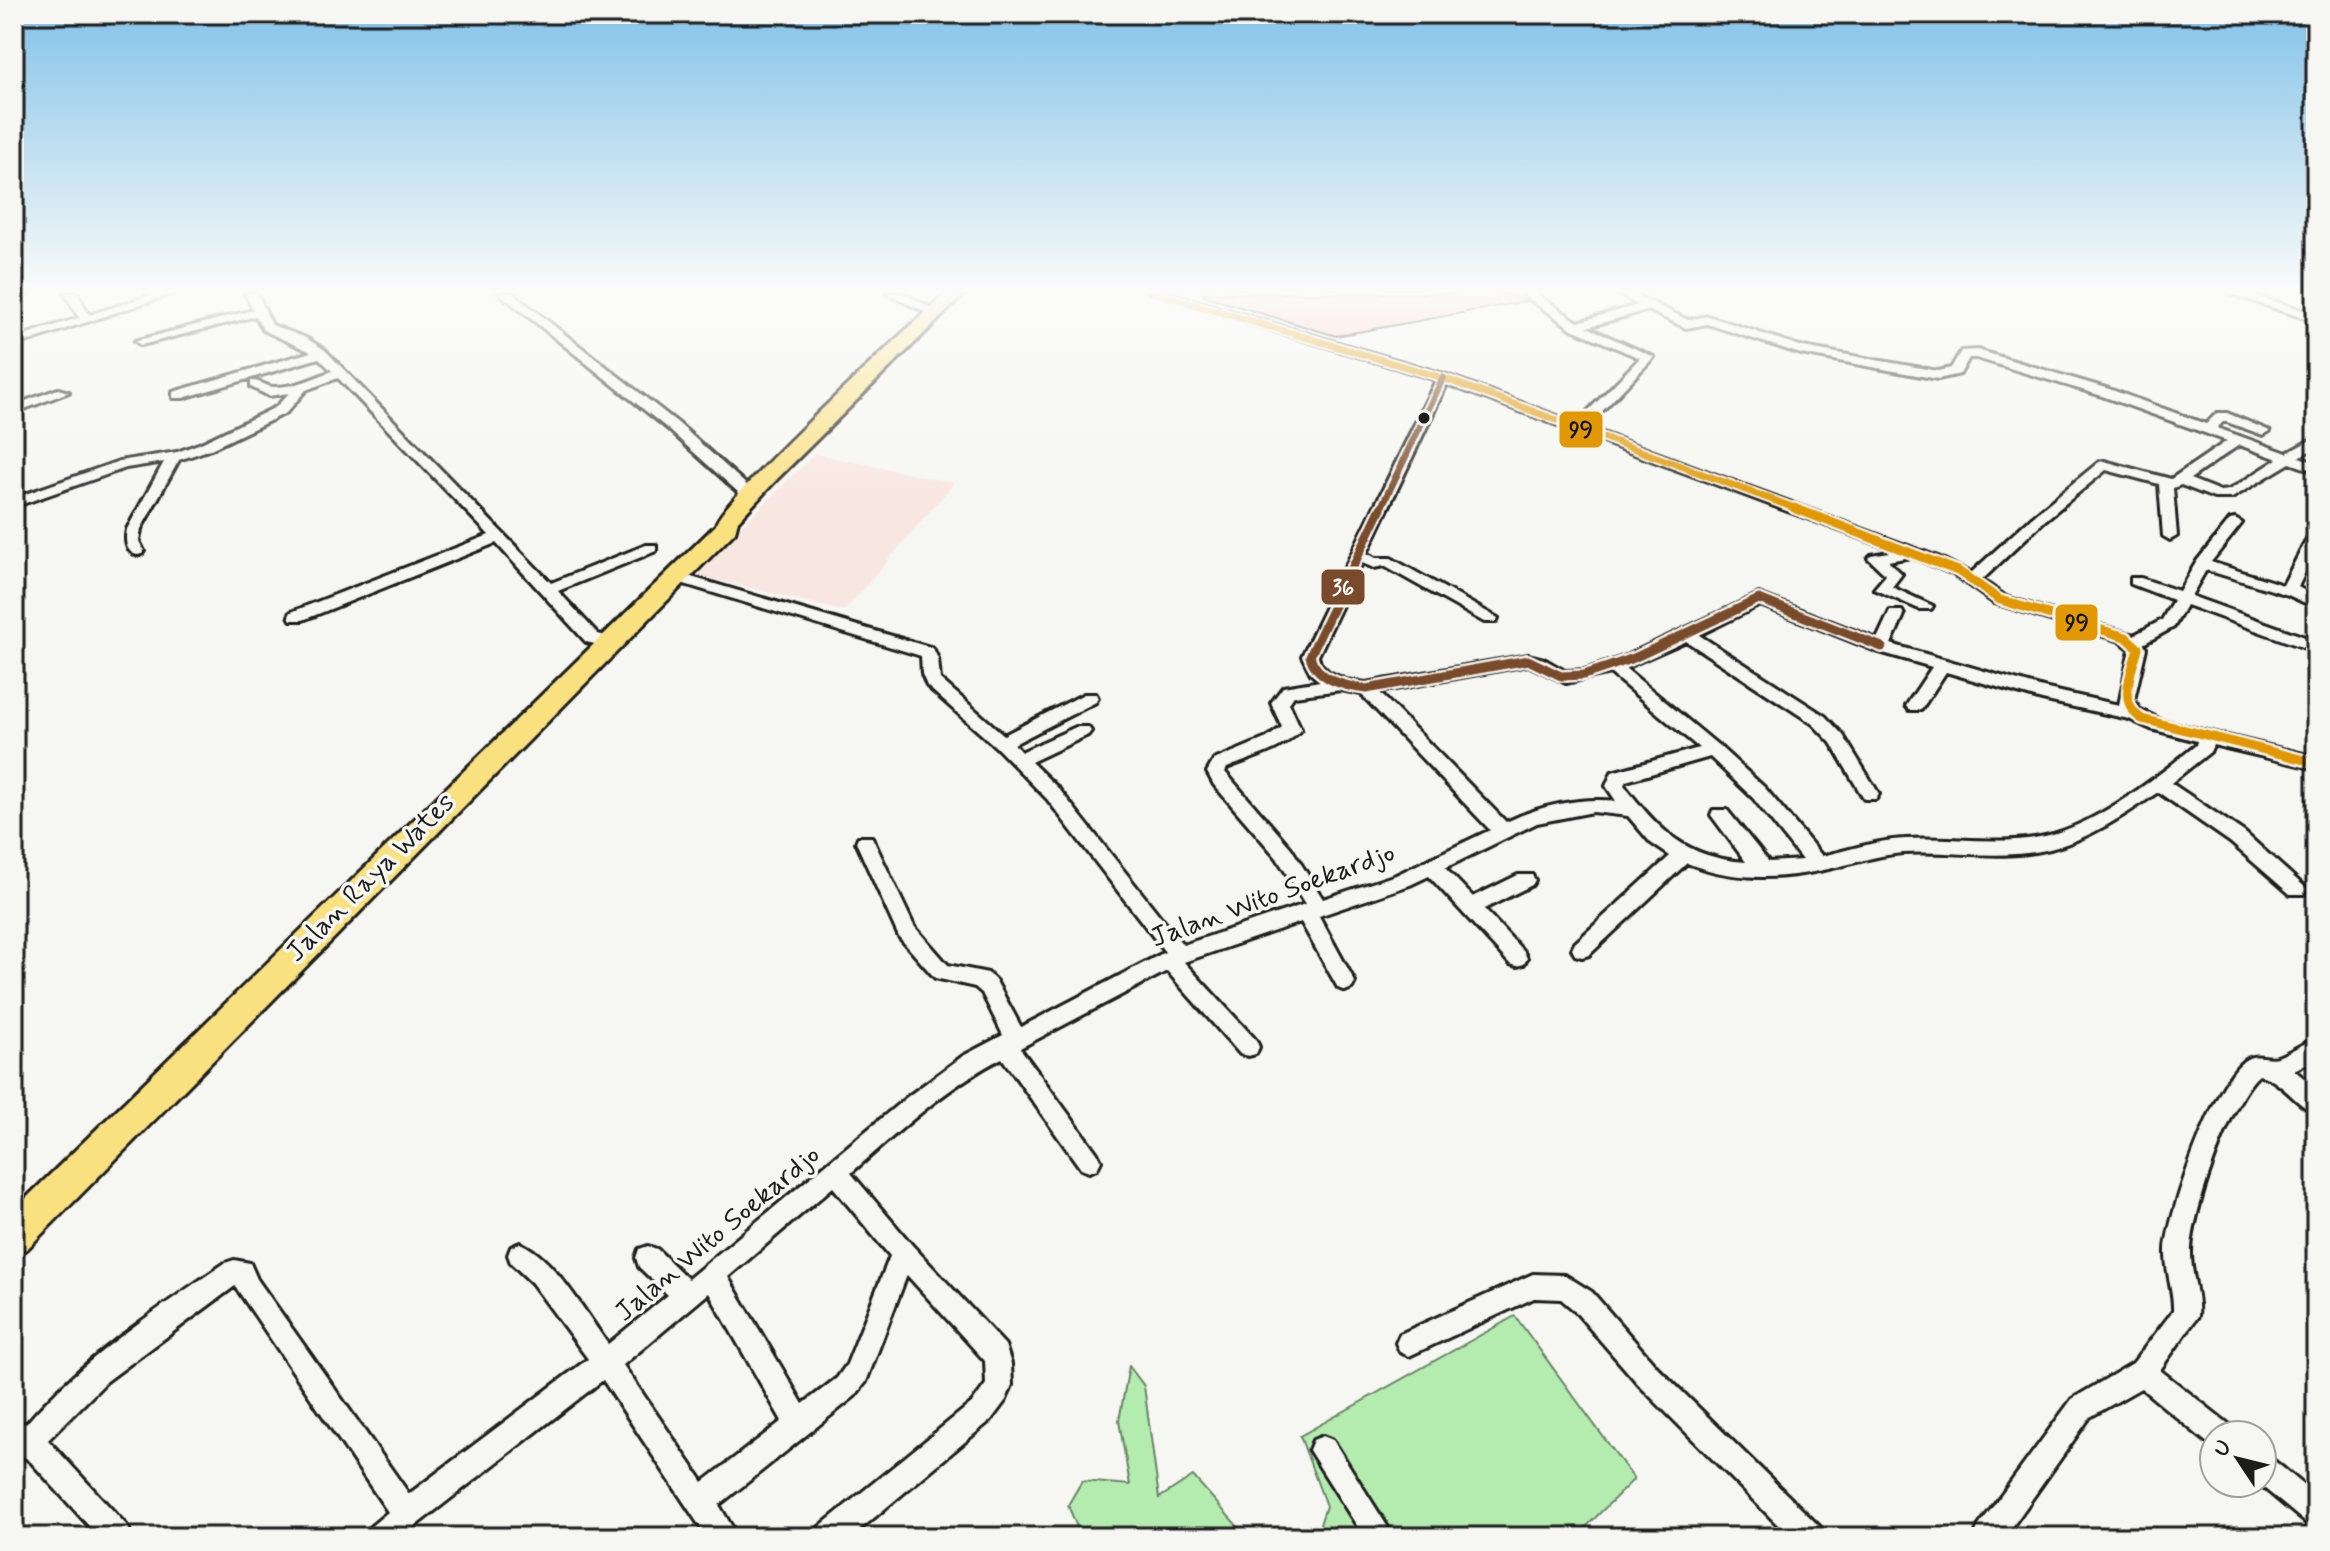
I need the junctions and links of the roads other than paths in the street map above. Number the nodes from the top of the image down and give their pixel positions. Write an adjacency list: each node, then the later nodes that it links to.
1 (279, 365): 15 (street)
2 (332, 365): 10 (street)
3 (596, 365): 26 (street)
4 (880, 365): 26 (highway, Jalan Raya Wates)
5 (1400, 365): 11 (street)
6 (1640, 365): 17 (street)
7 (1885, 365): 8 (street)
8 (1959, 365)
9 (2015, 365): 18 (street)
10 (339, 373): 13 (street); 32 (street)
11 (1443, 378): 17 (street); 36 (street)
12 (255, 384): 13 (street)
13 (301, 387): 22 (street)
14 (63, 392): 16 (street)
15 (178, 395)
16 (14, 409)
17 (1579, 428): 34 (street)
18 (2210, 428): 19 (street); 20 (street)
19 (2263, 431)
20 (2239, 439): 23 (street); 25 (street)
21 (2314, 444): 23 (street)
22 (174, 457): 27 (street); 35 (street)
23 (2288, 457): 24 (street); 25 (street)
24 (2316, 468)
25 (2173, 482): 31 (street); 39 (street)
26 (752, 492): 28 (highway, Jalan Raya Wates)
27 (14, 503)
28 (727, 520): 38 (highway, Jalan Raya Wates); 50 (highway, Jalan Raya Wates)
29 (2235, 523): 37 (street)
30 (2316, 535): 42 (street)
31 (2170, 536)
32 (498, 537): 41 (street); 47 (street)
33 (651, 548): 41 (street)
34 (1905, 550): 39 (street); 45 (street)
35 (137, 551)
36 (1360, 556): 48 (street); 56 (street)
37 (2202, 564): 42 (street); 43 (street)
38 (676, 577): 50 (highway, Jalan Raya Wates); 63 (street)
39 (1972, 581): 51 (street)
40 (2136, 581): 43 (street)
41 (549, 589): 50 (street)
42 (2289, 589): 44 (street)
43 (2182, 598): 51 (street); 53 (street)
44 (2316, 603)
45 (1925, 606)
46 (1896, 615): 52 (street)
47 (297, 616)
48 (1490, 618)
49 (1685, 633): 52 (street); 55 (street); 68 (street)
50 (604, 642): 92 (highway, Jalan Raya Wates); 93 (highway, Jalan Raya Wates)
51 (2134, 642): 60 (street)
52 (1882, 647): 54 (street)
53 (2316, 647)
54 (1943, 664): 59 (street); 60 (street)
55 (1613, 667): 57 (street); 64 (street)
56 (1341, 684): 57 (street); 80 (street)
57 (1366, 689): 71 (street)
58 (1090, 698): 63 (street)
59 (1915, 706)
60 (2134, 714): 62 (street)
61 (1082, 731): 65 (street)
62 (2206, 737): 66 (street); 67 (street)
63 (1002, 743): 65 (street)
64 (1713, 750): 69 (street); 74 (street)
65 (1019, 760): 82 (street)
66 (2316, 763)
67 (2158, 783): 74 (street); 78 (street)
68 (1870, 794)
69 (1633, 810): 71 (street, Jalan Wito Soekardjo); 73 (street)
70 (1720, 815): 76 (street)
71 (1503, 831): 75 (street, Jalan Wito Soekardjo)
72 (865, 842): 85 (street)
73 (1684, 854): 76 (street); 81 (street)
74 (1817, 864): 76 (street)
75 (1432, 866): 79 (street); 80 (street, Jalan Wito Soekardjo)
76 (1764, 870)
77 (1525, 880): 79 (street)
78 (2297, 889)
79 (1471, 907): 83 (street)
80 (1312, 910): 82 (street, Jalan Wito Soekardjo); 84 (street)
81 (1582, 949)
82 (1175, 958): 85 (street, Jalan Wito Soekardjo); 86 (street)
83 (1517, 958)
84 (1345, 982)
85 (1010, 1041): 90 (street); 91 (street, Jalan Wito Soekardjo)
86 (1248, 1047)
87 (2316, 1048): 88 (street)
88 (2273, 1070): 89 (street); 101 (street)
89 (2316, 1103)
90 (1089, 1161)
91 (836, 1173): 94 (street); 97 (street, Jalan Wito Soekardjo)
92 (14, 1217)
93 (14, 1236)
94 (903, 1253): 103 (street); 113 (street)
95 (520, 1255): 100 (street)
96 (648, 1258): 98 (street)
97 (713, 1275): 98 (street, Jalan Wito Soekardjo); 103 (street)
98 (687, 1296): 100 (street, Jalan Wito Soekardjo)
99 (1409, 1343): 115 (street)
100 (606, 1362): 107 (street); 109 (street, Jalan Wito Soekardjo)
101 (2142, 1372): 102 (street); 116 (street)
102 (2200, 1419)
103 (799, 1424): 107 (street)
104 (21, 1437): 109 (street); 110 (street)
105 (1323, 1450): 114 (street)
106 (2278, 1482): 108 (street)
107 (702, 1501): 112 (street)
108 (2316, 1513)
109 (406, 1514): 111 (street, Jalan Wito Soekardjo)
110 (118, 1537)
111 (380, 1537)
112 (724, 1537)
113 (829, 1537)
114 (1380, 1537)
115 (1810, 1537)
116 (1988, 1537)

